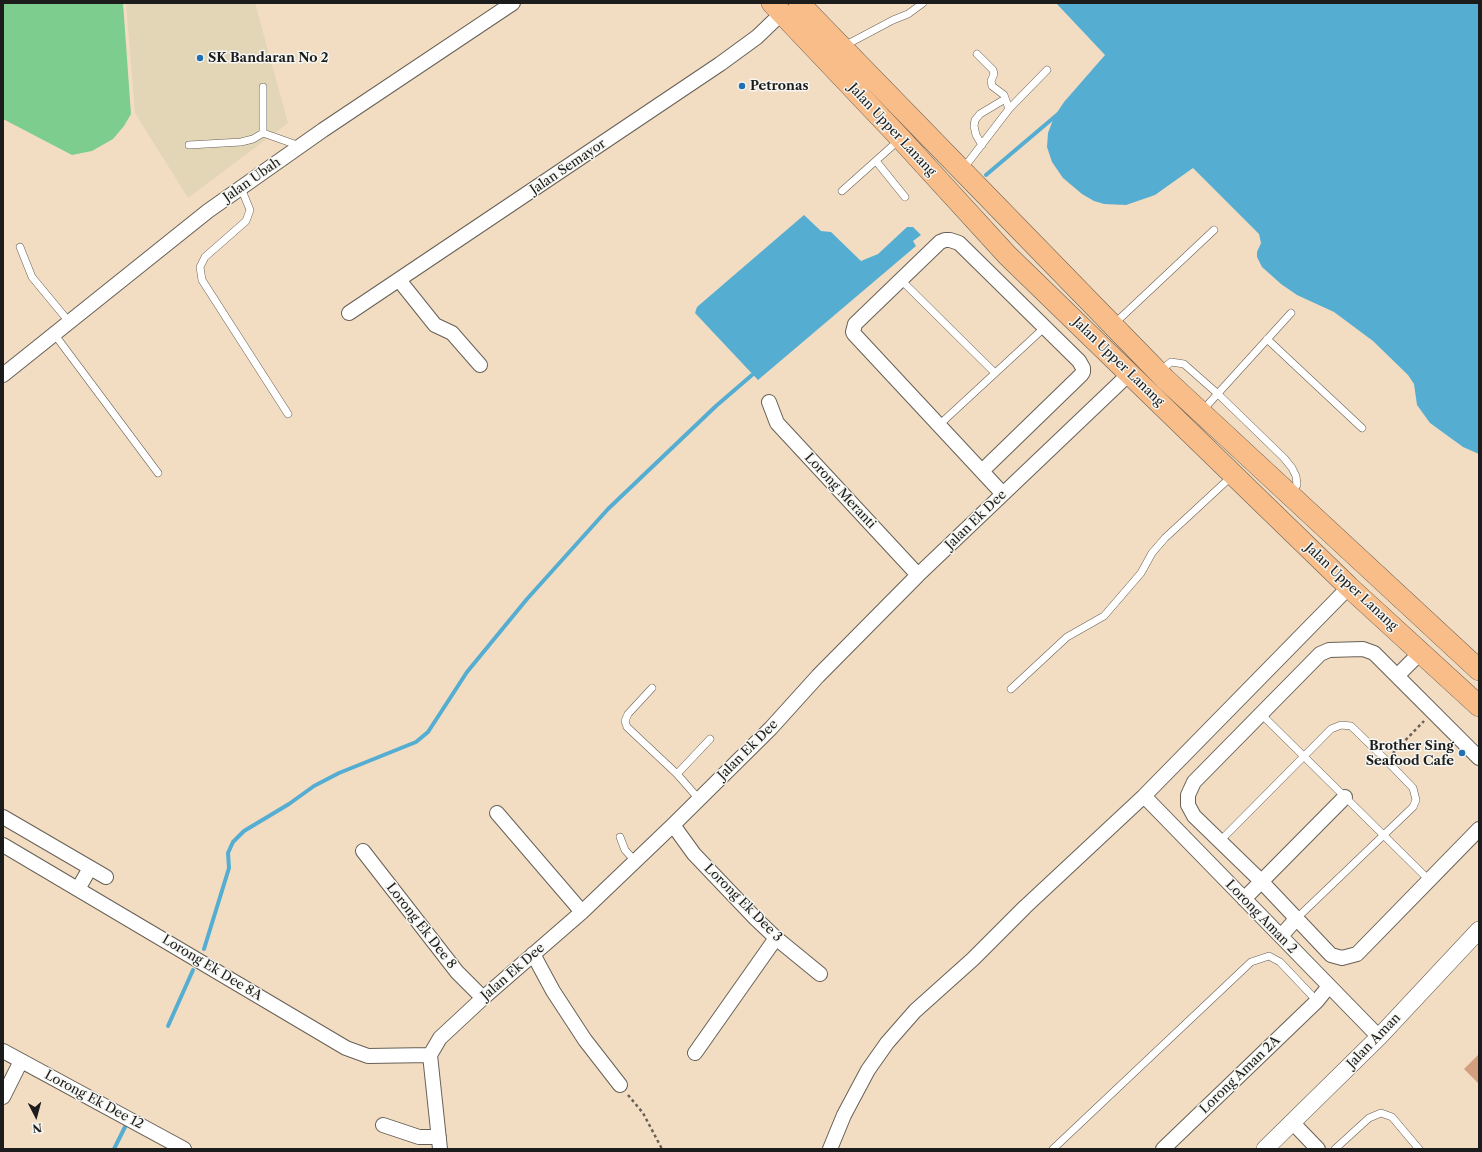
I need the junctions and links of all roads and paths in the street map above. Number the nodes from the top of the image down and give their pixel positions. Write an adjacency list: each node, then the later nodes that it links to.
1 (513, 3): 14 (street, Jalan Ubah)
2 (923, 3): 4 (lane)
3 (784, 6): 4 (main road, Jalan Upper Lanang); 11 (main road, Jalan Upper Lanang); 24 (street, Jalan Semayor)
4 (842, 47): 16 (main road, Jalan Upper Lanang)
5 (977, 54): 8 (lane)
6 (1047, 70): 9 (lane)
7 (263, 87): 10 (lane)
8 (1005, 99): 9 (lane); 13 (lane)
9 (1009, 109): 13 (lane)
10 (263, 133): 12 (lane); 14 (lane)
11 (901, 139): 15 (lane); 22 (main road, Jalan Upper Lanang)
12 (189, 145)
13 (982, 145): 16 (lane)
14 (300, 146): 17 (street, Jalan Ubah)
15 (876, 160): 18 (lane); 19 (lane)
16 (962, 171): 29 (main road, Jalan Upper Lanang)
17 (241, 188): 28 (street, Jalan Ubah); 41 (lane)
18 (842, 191)
19 (905, 197)
20 (1214, 230): 29 (lane)
21 (20, 247): 28 (lane)
22 (1007, 255): 23 (street); 36 (main road, Jalan Upper Lanang)
23 (990, 273): 25 (street); 30 (street)
24 (399, 280): 26 (street, Jalan Semayor); 33 (street)
25 (901, 280): 35 (lane); 42 (street)
26 (349, 313)
27 (1291, 313): 32 (lane)
28 (70, 323): 31 (street, Jalan Ubah)
29 (1113, 326): 34 (main road, Jalan Upper Lanang)
30 (1044, 328): 35 (lane); 44 (street)
31 (55, 335): 37 (street, Jalan Ubah); 45 (lane)
32 (1267, 340): 38 (lane); 43 (lane)
33 (480, 366)
34 (1159, 372): 38 (lane); 40 (main road, Jalan Upper Lanang)
35 (995, 373): 42 (lane)
36 (1129, 374): 46 (main road, Jalan Upper Lanang); 47 (street, Jalan Ek Dee)
37 (3, 375)
38 (1218, 394): 40 (lane); 48 (lane)
39 (769, 402): 49 (street, Lorong Meranti)
40 (1201, 412): 48 (main road, Jalan Upper Lanang)
41 (288, 414)
42 (939, 425): 44 (street)
43 (1362, 428)
44 (982, 471): 47 (street)
45 (158, 473)
46 (1233, 475): 50 (main road, Jalan Upper Lanang); 55 (lane)
47 (1003, 494): 49 (street, Jalan Ek Dee)
48 (1290, 495): 52 (main road, Jalan Upper Lanang)
49 (918, 575): 66 (street, Jalan Ek Dee)
50 (1349, 587): 51 (main road, Jalan Upper Lanang); 64 (street)
51 (1421, 652): 53 (street); 56 (main road, Jalan Upper Lanang)
52 (1479, 670)
53 (1397, 676): 57 (street); 58 (street)
54 (652, 688): 63 (lane)
55 (1011, 689)
56 (1479, 706)
57 (1433, 712): 61 (street); 62 (path)
58 (1261, 714): 60 (lane); 73 (street)
59 (710, 740): 63 (lane)
60 (1304, 757): 62 (lane); 65 (lane); 73 (lane)
61 (1479, 758)
62 (1386, 760): 71 (lane)
63 (677, 774): 66 (lane)
64 (1144, 796): 76 (street, Lorong Aman 2); 106 (street)
65 (1345, 797): 71 (lane); 81 (street)
66 (698, 798): 69 (street, Jalan Ek Dee)
67 (497, 813): 84 (street)
68 (3, 817): 78 (street)
69 (673, 825): 77 (street, Jalan Ek Dee); 88 (street, Lorong Ek Dee 3)
70 (1479, 829): 80 (street)
71 (1384, 836): 80 (lane); 85 (lane)
72 (620, 837): 77 (lane)
73 (1220, 841): 76 (street); 81 (street)
74 (3, 845): 82 (street, Lorong Ek Dee 8A)
75 (363, 851): 92 (street, Lorong Ek Dee 8)
76 (1203, 857): 83 (street, Lorong Aman 2)
77 (635, 861): 84 (street, Jalan Ek Dee)
78 (90, 868): 79 (street); 82 (street)
79 (106, 877)
80 (1429, 880): 85 (street)
81 (1261, 881): 83 (street); 85 (street)
82 (78, 889): 97 (street, Lorong Ek Dee 8A)
83 (1244, 898): 87 (street, Lorong Aman 2)
84 (582, 912): 89 (street, Jalan Ek Dee)
85 (1297, 918): 87 (street)
86 (1479, 930): 94 (street, Jalan Aman)
87 (1280, 936): 91 (street, Lorong Aman 2)
88 (776, 938): 90 (street, Lorong Ek Dee 3); 96 (street)
89 (533, 954): 92 (street, Jalan Ek Dee); 99 (street)
90 (820, 974)
91 (1329, 986): 93 (street, Lorong Aman 2A); 94 (street, Lorong Aman 2)
92 (483, 998): 97 (street, Jalan Ek Dee)
93 (1317, 1000): 107 (lane); 108 (street, Lorong Aman 2A)
94 (1379, 1037): 101 (street, Jalan Aman)
95 (3, 1051): 98 (street, Lorong Ek Dee 12)
96 (694, 1053)
97 (430, 1055): 103 (street)
98 (21, 1061): 100 (street); 104 (street, Lorong Ek Dee 12)
99 (620, 1085): 105 (path)
100 (3, 1097)
101 (1292, 1122): 109 (street, Jalan Aman); 110 (street)
102 (383, 1125): 103 (street)
103 (439, 1143)
104 (184, 1149)
105 (662, 1149)
106 (830, 1149)
107 (1053, 1149)
108 (1163, 1149)
109 (1265, 1149)
110 (1318, 1149)
111 (1335, 1149): 112 (lane)
112 (1419, 1149)

